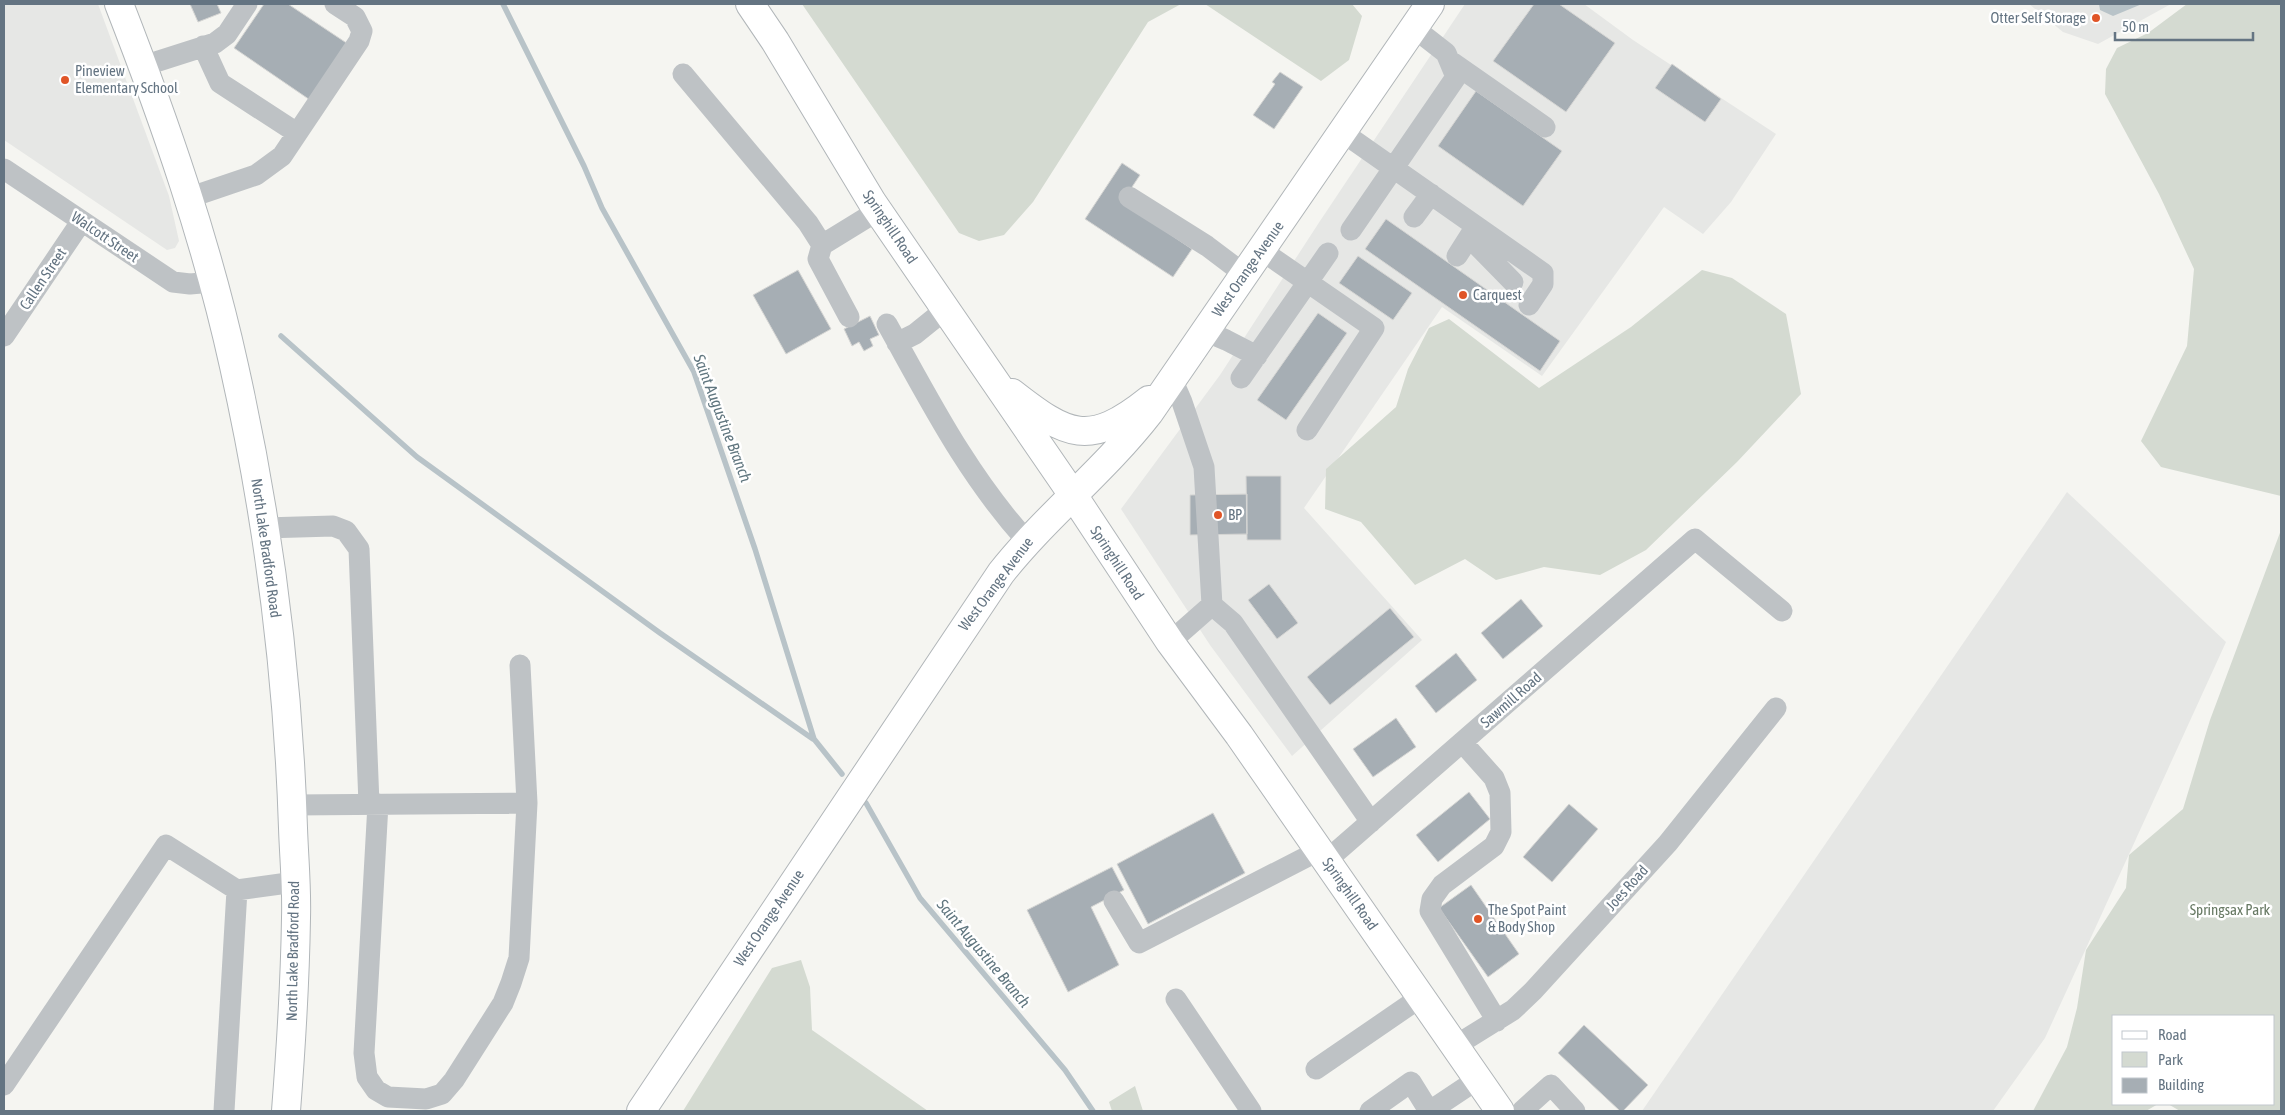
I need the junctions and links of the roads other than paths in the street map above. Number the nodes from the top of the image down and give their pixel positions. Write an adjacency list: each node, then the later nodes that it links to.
1 (119, 4): 9 (main road, North Lake Bradford Road)
2 (247, 4): 7 (street)
3 (335, 4): 13 (street)
4 (750, 4): 19 (main road, Springhill Road)
5 (1430, 4): 6 (main road, West Orange Avenue)
6 (1414, 28): 8 (street); 12 (main road, West Orange Avenue)
7 (203, 46): 9 (street); 13 (street)
8 (1449, 60): 11 (street); 14 (street)
9 (143, 66): 18 (main road, North Lake Bradford Road)
10 (683, 74): 24 (street)
11 (1545, 127)
12 (1342, 132): 14 (street); 25 (main road, West Orange Avenue)
13 (297, 133): 18 (street)
14 (1394, 168): 16 (street); 22 (street)
15 (4, 169): 21 (street, Walcott Street)
16 (1431, 194): 20 (street); 23 (street)
17 (1129, 197): 28 (street)
18 (188, 198): 29 (main road, North Lake Bradford Road)
19 (879, 210): 24 (street); 33 (main road, Springhill Road)
20 (1414, 217)
21 (81, 222): 29 (street, Walcott Street); 37 (street, Callen Street)
22 (1351, 230)
23 (1473, 231): 27 (street); 31 (street); 32 (street)
24 (822, 244): 34 (street)
25 (1261, 250): 28 (main road, West Orange Avenue); 30 (street)
26 (1328, 253): 30 (street)
27 (1457, 256)
28 (1244, 274): 36 (main road, West Orange Avenue)
29 (213, 282): 45 (main road, North Lake Bradford Road)
30 (1308, 282): 39 (street); 43 (street)
31 (1513, 282)
32 (1529, 305)
33 (946, 309): 38 (street); 42 (main road, Springhill Road)
34 (849, 317)
35 (887, 324): 38 (street)
36 (1205, 331): 39 (street); 41 (main road, West Orange Avenue)
37 (4, 336)
38 (897, 342): 46 (street)
39 (1257, 356): 40 (street)
40 (1242, 378)
41 (1172, 379): 42 (main road); 44 (main road, West Orange Avenue); 47 (street)
42 (994, 380): 44 (main road, Springhill Road)
43 (1307, 430)
44 (1074, 495): 46 (main road, West Orange Avenue); 49 (main road, Springhill Road)
45 (264, 528): 54 (street); 55 (main road, North Lake Bradford Road)
46 (1027, 541): 70 (main road, West Orange Avenue)
47 (1212, 605): 49 (street); 56 (street)
48 (1782, 611): 52 (street, Sawmill Road)
49 (1170, 642): 57 (main road, Springhill Road)
50 (520, 665): 53 (street)
51 (1776, 708): 63 (street, Joes Road)
52 (1462, 742): 56 (street, Sawmill Road); 63 (street)
53 (527, 803): 54 (street); 54 (street)
54 (374, 804): 55 (street)
55 (293, 805): 58 (main road, North Lake Bradford Road)
56 (1371, 822): 57 (street, Sawmill Road)
57 (1323, 855): 60 (street, Sawmill Road); 61 (main road, Springhill Road)
58 (295, 882): 59 (street); 69 (main road, North Lake Bradford Road)
59 (237, 890): 67 (street); 68 (street)
60 (1114, 901)
61 (1421, 997): 64 (main road, Springhill Road); 65 (street)
62 (1176, 999): 71 (street)
63 (1497, 1022): 64 (street, Joes Road)
64 (1455, 1046): 66 (main road, Springhill Road)
65 (1316, 1069)
66 (1478, 1079): 73 (street); 74 (main road, Springhill Road)
67 (4, 1085)
68 (224, 1111)
69 (286, 1111)
70 (641, 1111)
71 (1250, 1111)
72 (1370, 1111): 73 (street)
73 (1430, 1111)
74 (1500, 1111)
75 (1522, 1111): 76 (street)
76 (1575, 1111)

